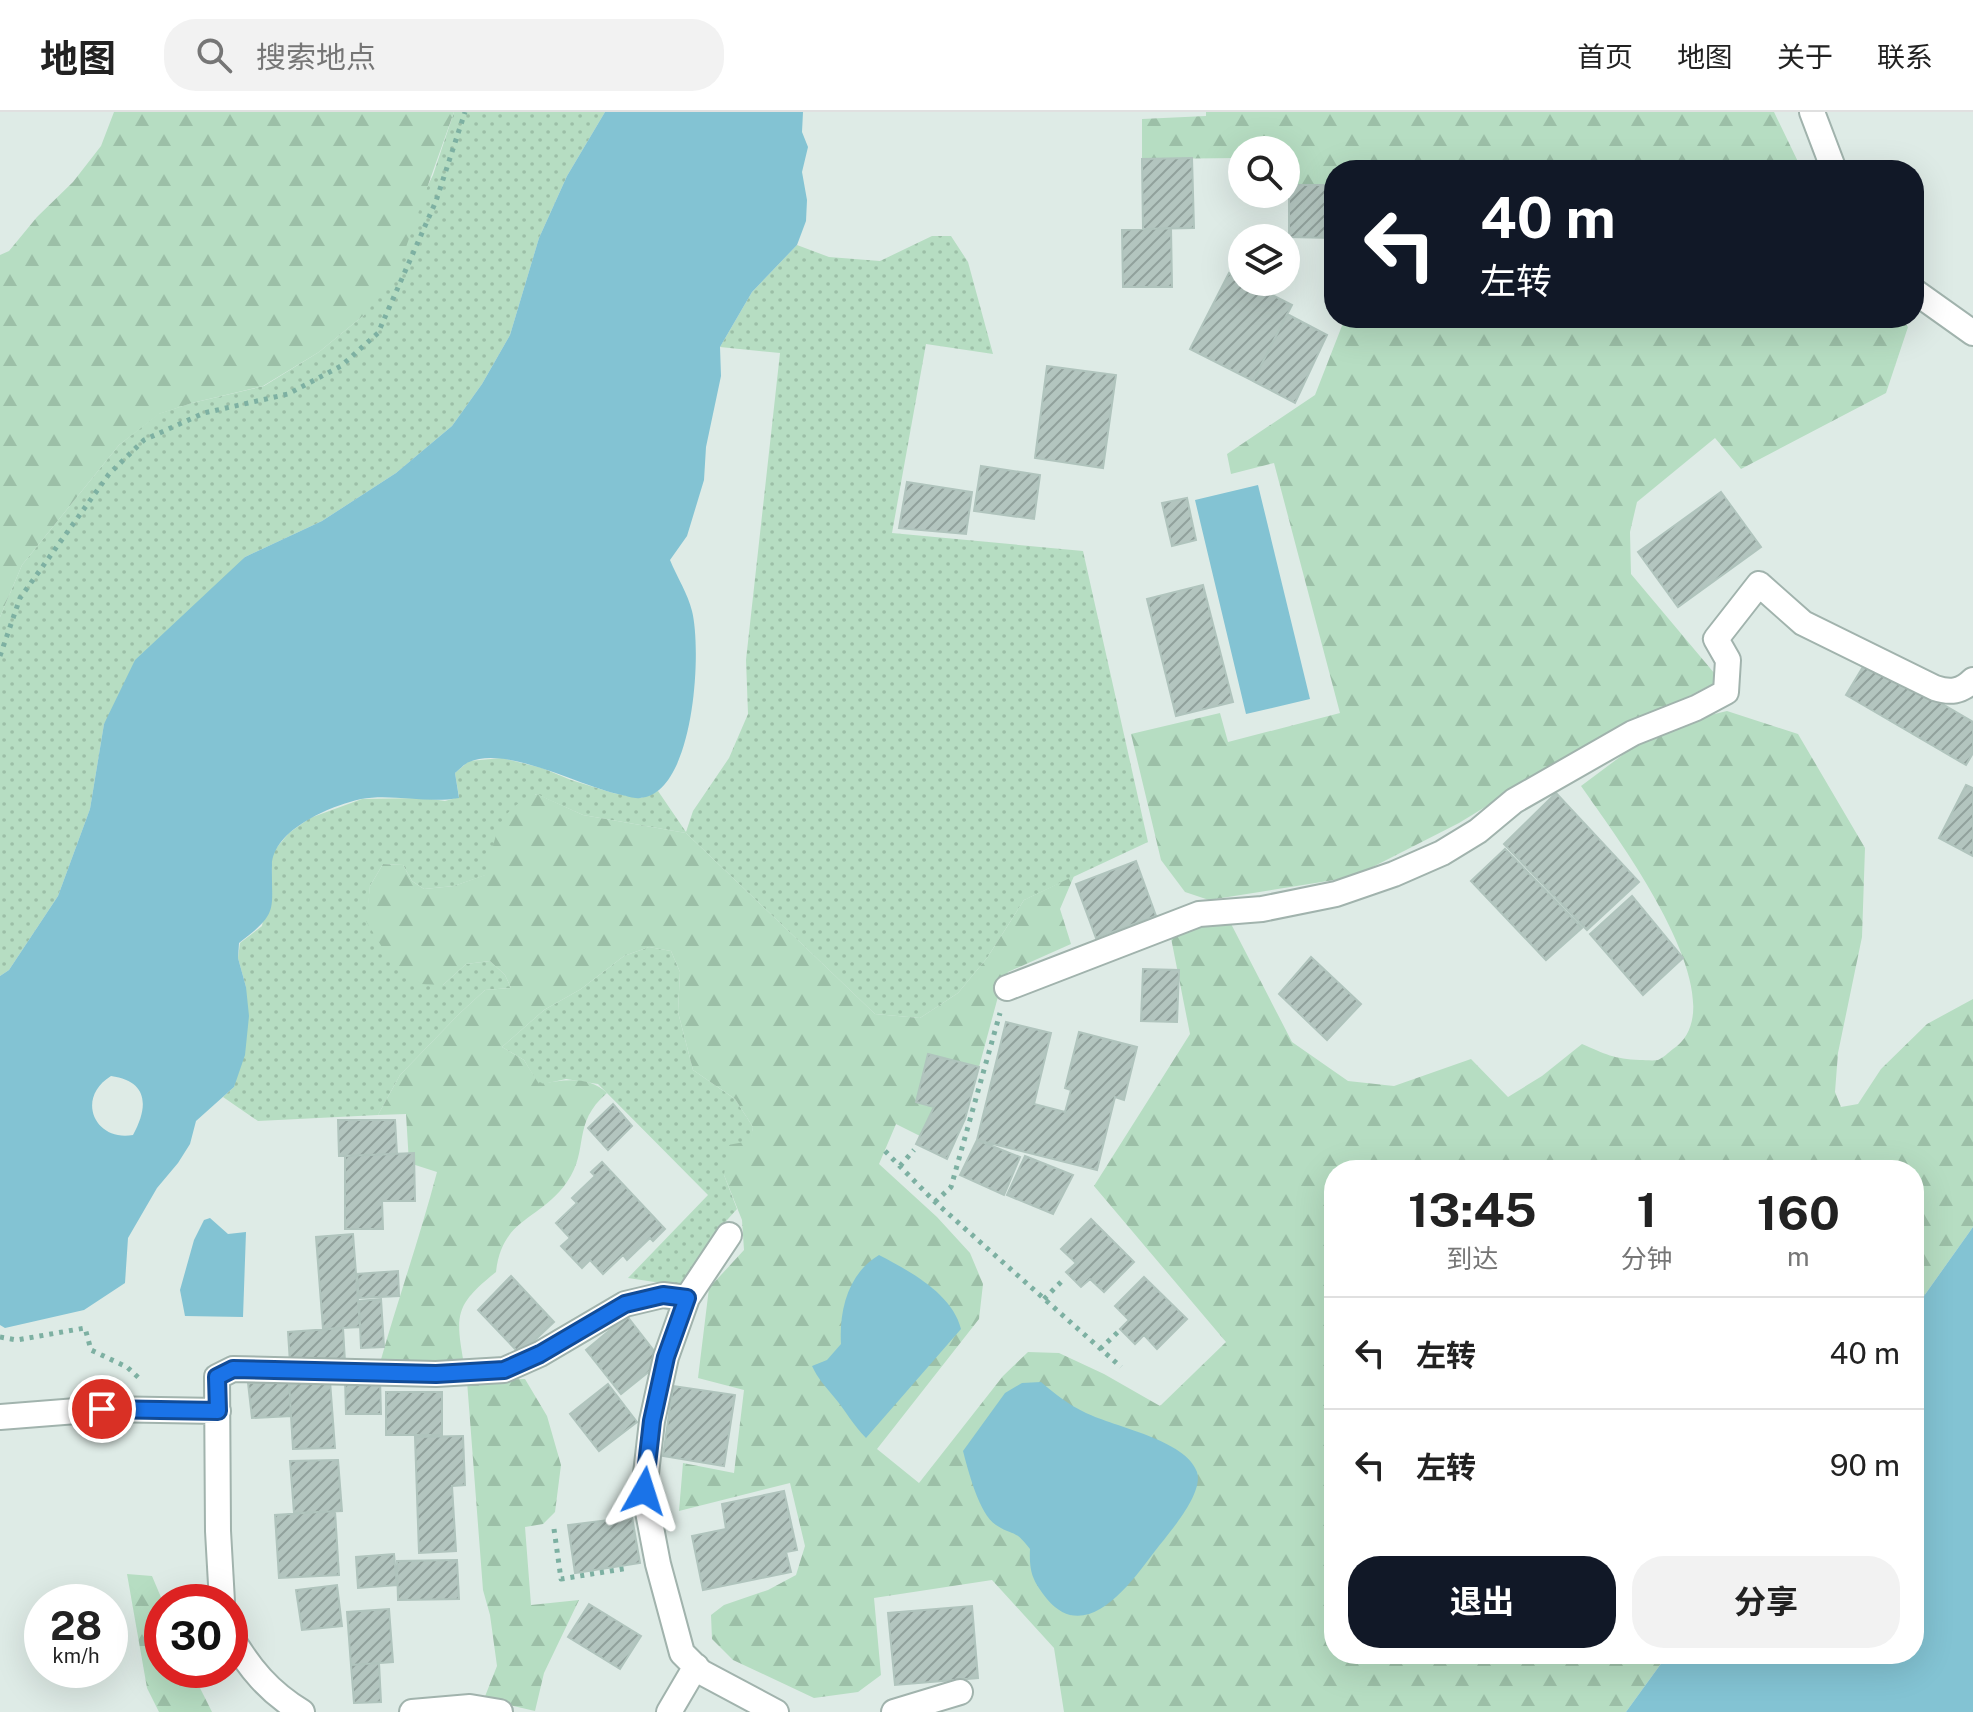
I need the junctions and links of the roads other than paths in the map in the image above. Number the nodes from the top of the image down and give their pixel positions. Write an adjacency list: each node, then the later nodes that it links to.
1 (1812, 112): 2 (street)
2 (1830, 160)
3 (1924, 298): 4 (street)
4 (1973, 333)
5 (1973, 680): 6 (street)
6 (1007, 988)
7 (729, 1235): 8 (street)
8 (687, 1298): 9 (street); 13 (street)
9 (218, 1411): 10 (street); 11 (street)
10 (0, 1417)
11 (221, 1584)
12 (248, 1666): 15 (street)
13 (696, 1666): 18 (street); 19 (street)
14 (960, 1692): 20 (street)
15 (302, 1712)
16 (412, 1712): 17 (street)
17 (500, 1712)
18 (669, 1712)
19 (776, 1712)
20 (894, 1712)

